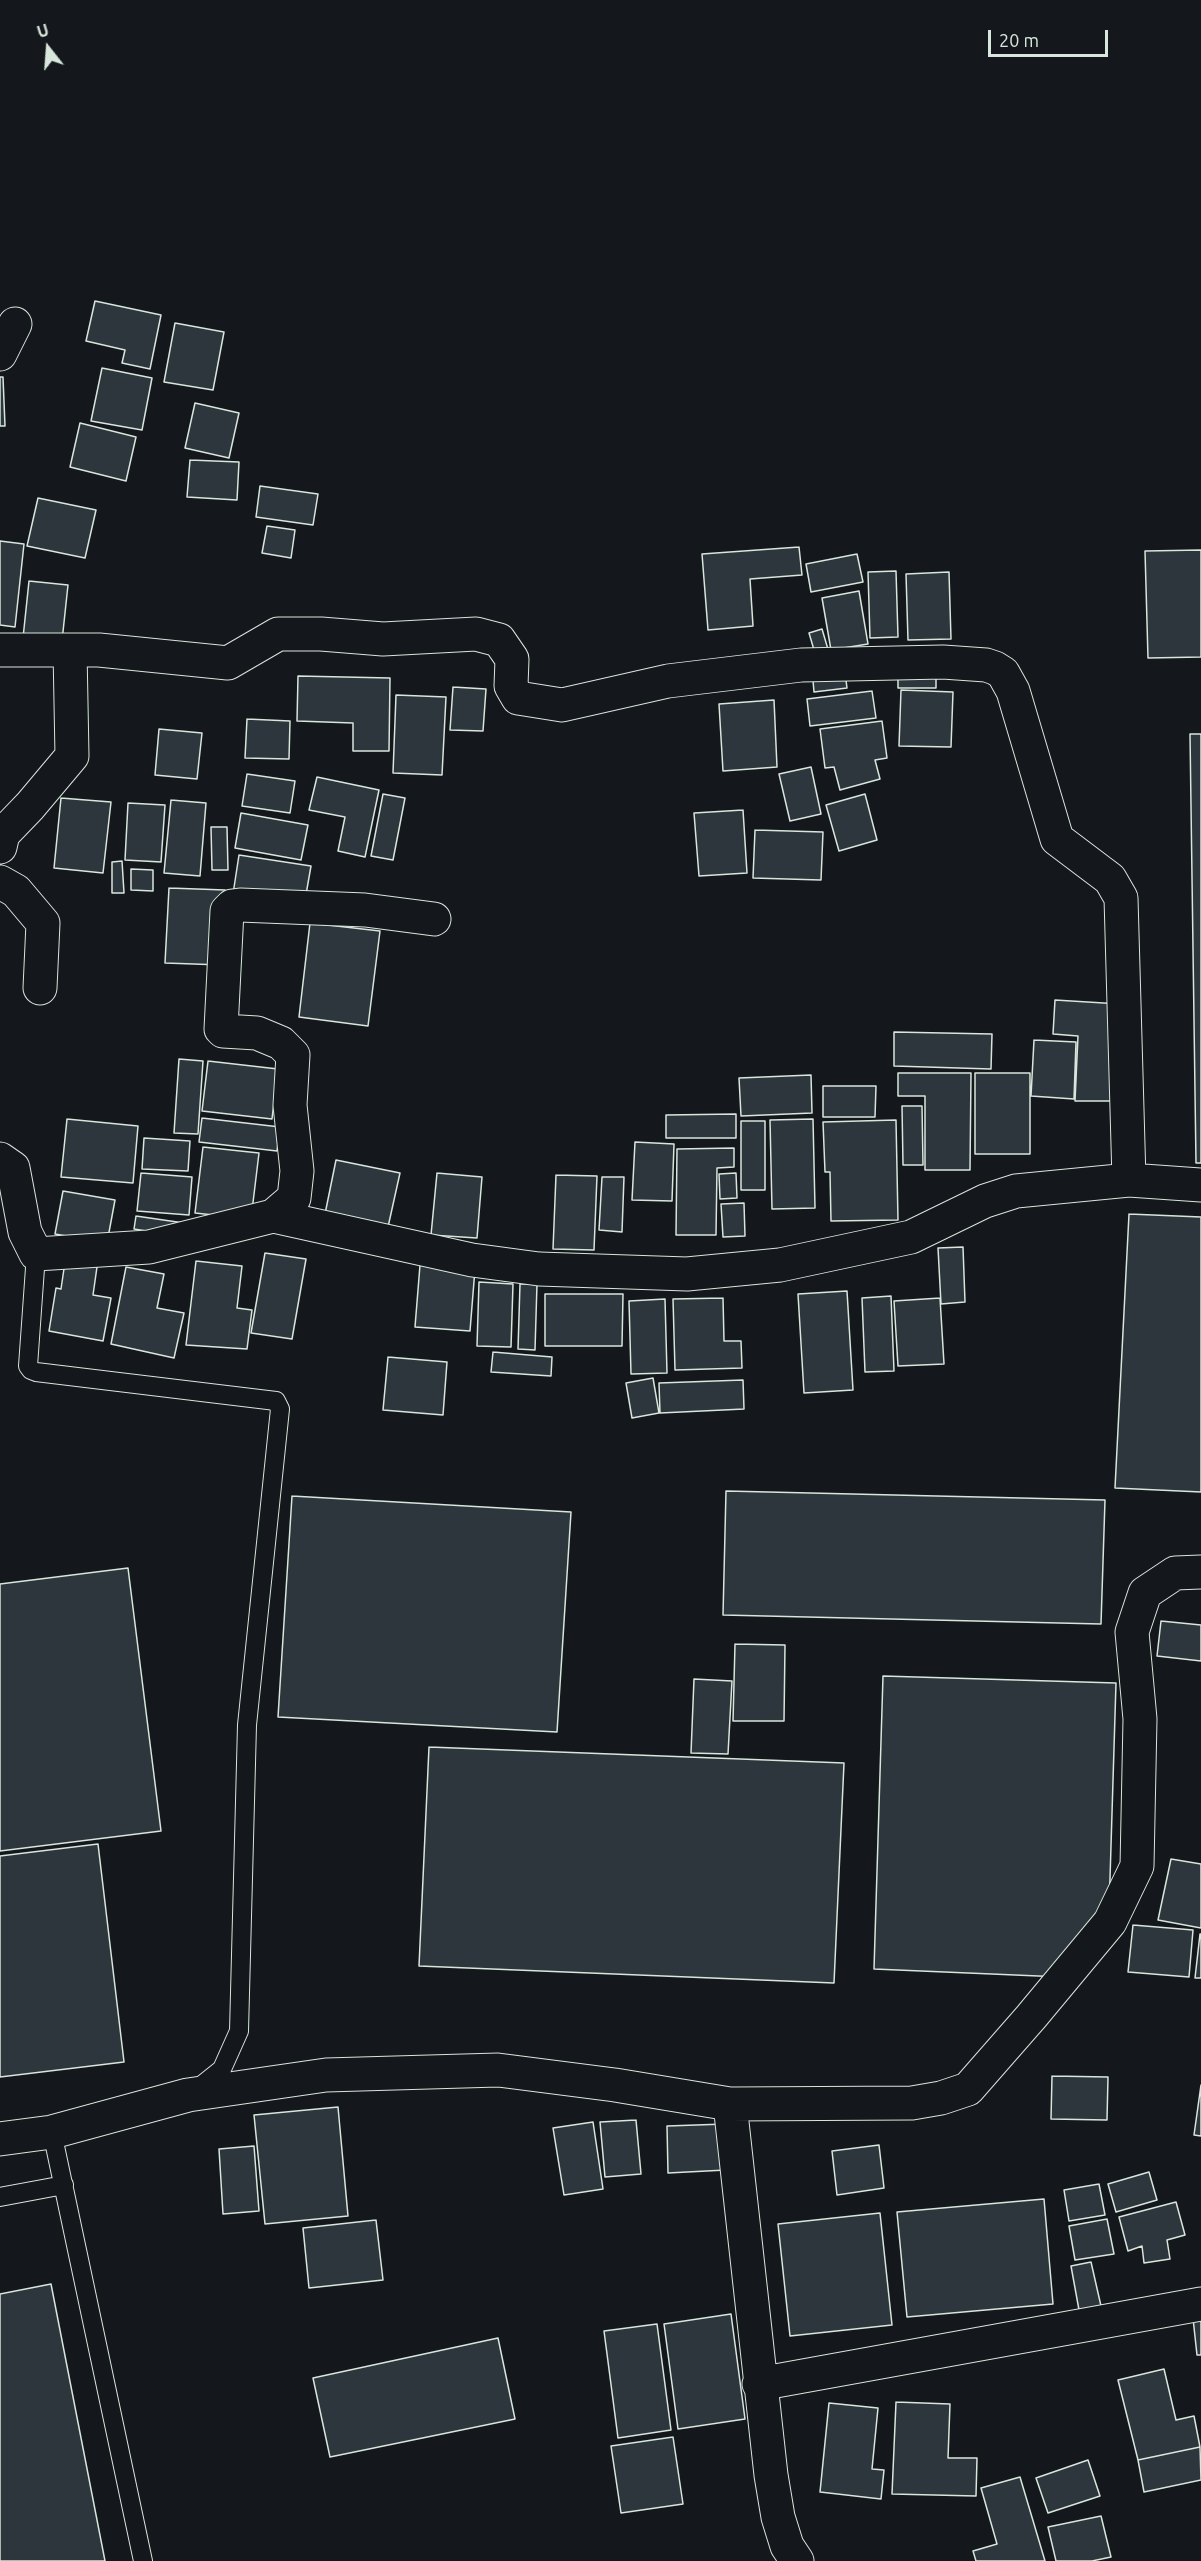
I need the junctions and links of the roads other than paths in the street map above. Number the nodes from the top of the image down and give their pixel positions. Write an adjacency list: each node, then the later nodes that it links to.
1 (15, 324): 2 (street)
2 (0, 354)
3 (0, 650): 4 (street)
4 (70, 650): 5 (street); 10 (street)
5 (0, 847)
6 (0, 882): 8 (street)
7 (434, 919): 12 (street)
8 (40, 988)
9 (0, 1159): 13 (street)
10 (1129, 1180): 11 (street); 12 (street)
11 (1201, 1185)
12 (273, 1216): 13 (street)
13 (36, 1254): 15 (lane)
14 (1201, 1572): 16 (street)
15 (188, 2096): 16 (street); 17 (street)
16 (730, 2104): 22 (street)
17 (52, 2132): 18 (street); 19 (lane)
18 (0, 2139)
19 (64, 2185): 20 (lane); 23 (lane)
20 (0, 2197)
21 (1201, 2304): 22 (street)
22 (759, 2384): 24 (street)
23 (143, 2561)
24 (797, 2561)

